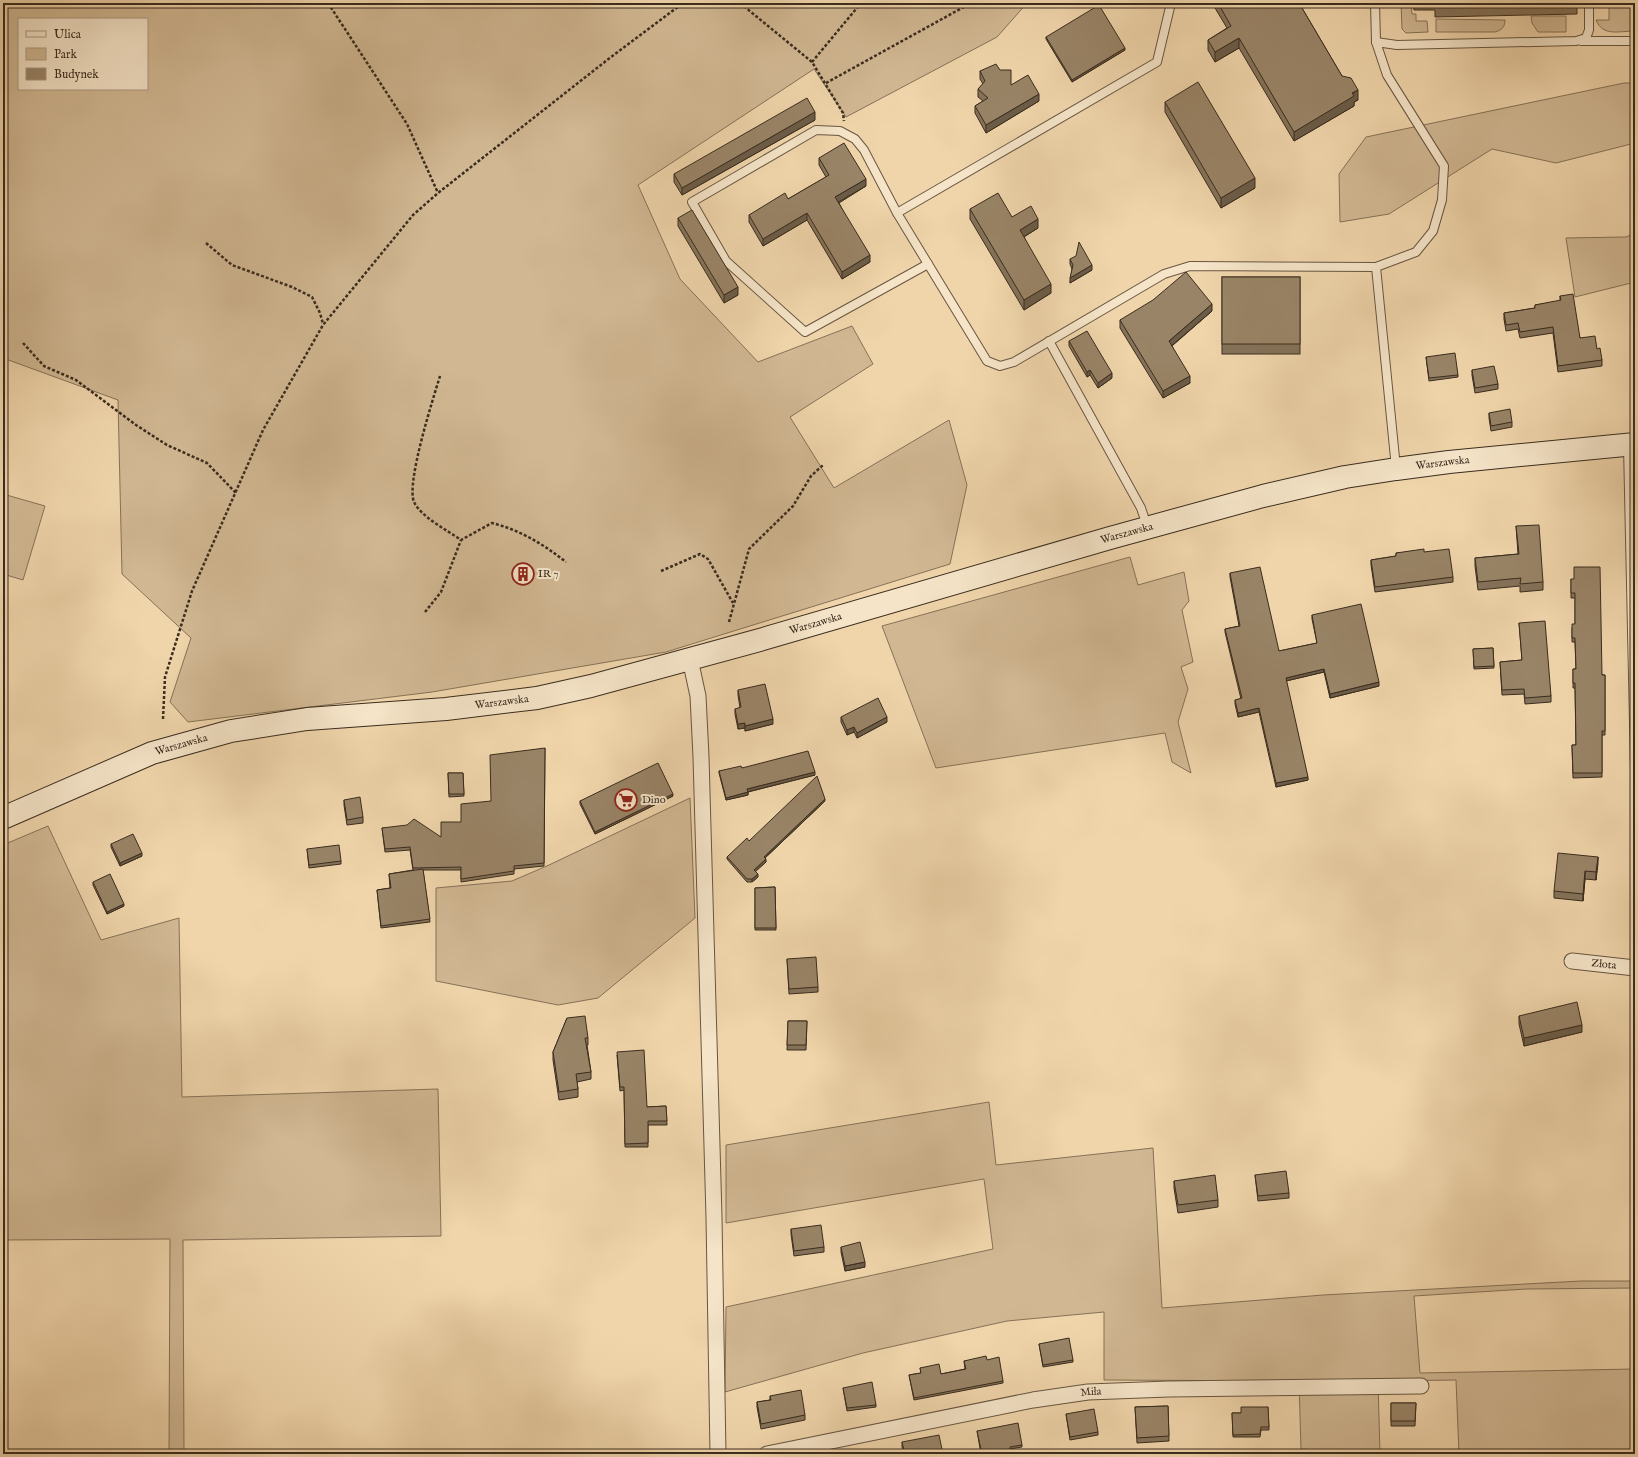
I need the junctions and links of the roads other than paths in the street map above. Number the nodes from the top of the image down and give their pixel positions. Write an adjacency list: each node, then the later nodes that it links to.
1 (1171, 3): 7 (lane)
2 (1375, 3): 6 (lane)
3 (1589, 3): 4 (lane)
4 (1576, 41): 5 (lane); 6 (lane)
5 (1635, 41)
6 (1376, 42): 9 (lane)
7 (897, 213): 8 (lane); 8 (lane)
8 (928, 264): 10 (lane)
9 (1376, 267): 10 (lane); 12 (lane)
10 (1049, 342): 13 (lane)
11 (1631, 445): 12 (main road, Warszawska); 15 (lane)
12 (1396, 469): 13 (main road, Warszawska)
13 (1147, 528): 14 (main road, Warszawska)
14 (690, 660): 16 (main road, Warszawska); 20 (street)
15 (1635, 769)
16 (3, 818)
17 (1572, 961): 18 (street, Złota)
18 (1635, 968)
19 (1421, 1386): 21 (street, Miła)
20 (718, 1454)
21 (768, 1454)

